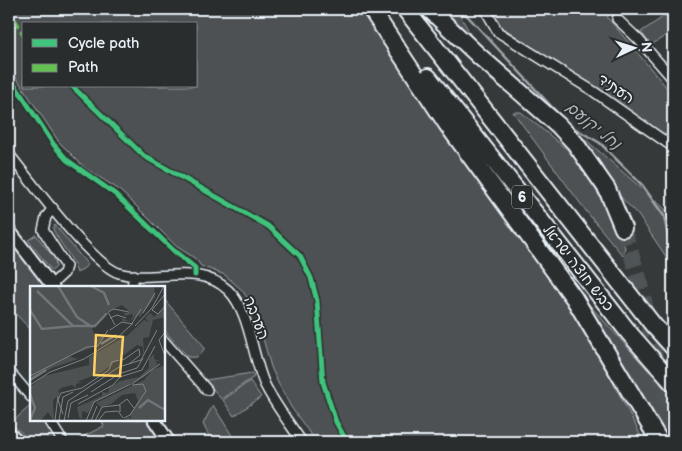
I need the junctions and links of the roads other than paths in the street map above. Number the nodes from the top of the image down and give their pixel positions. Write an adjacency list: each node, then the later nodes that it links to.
1 (372, 9): 18 (highway, כביש חוצה ישראל / 6); 28 (highway)
2 (405, 9): 16 (highway, כביש חוצה ישראל / 6)
3 (429, 9): 10 (highway)
4 (485, 9): 7 (street, העתיד)
5 (617, 19): 6 (street)
6 (673, 80)
7 (673, 147)
8 (9, 154): 9 (street, הערבה)
9 (53, 208): 12 (street, הערבה); 13 (street)
10 (623, 228)
11 (9, 230): 13 (street)
12 (134, 275): 14 (street); 27 (street, הערבה)
13 (52, 286)
14 (132, 286)
15 (165, 342): 19 (street)
16 (673, 347)
17 (9, 371): 20 (street)
18 (673, 383)
19 (207, 390)
20 (30, 396)
21 (50, 421): 25 (street)
22 (155, 421): 26 (street)
23 (9, 431): 24 (street)
24 (20, 442)
25 (63, 442)
26 (169, 442)
27 (302, 442)
28 (660, 442)

